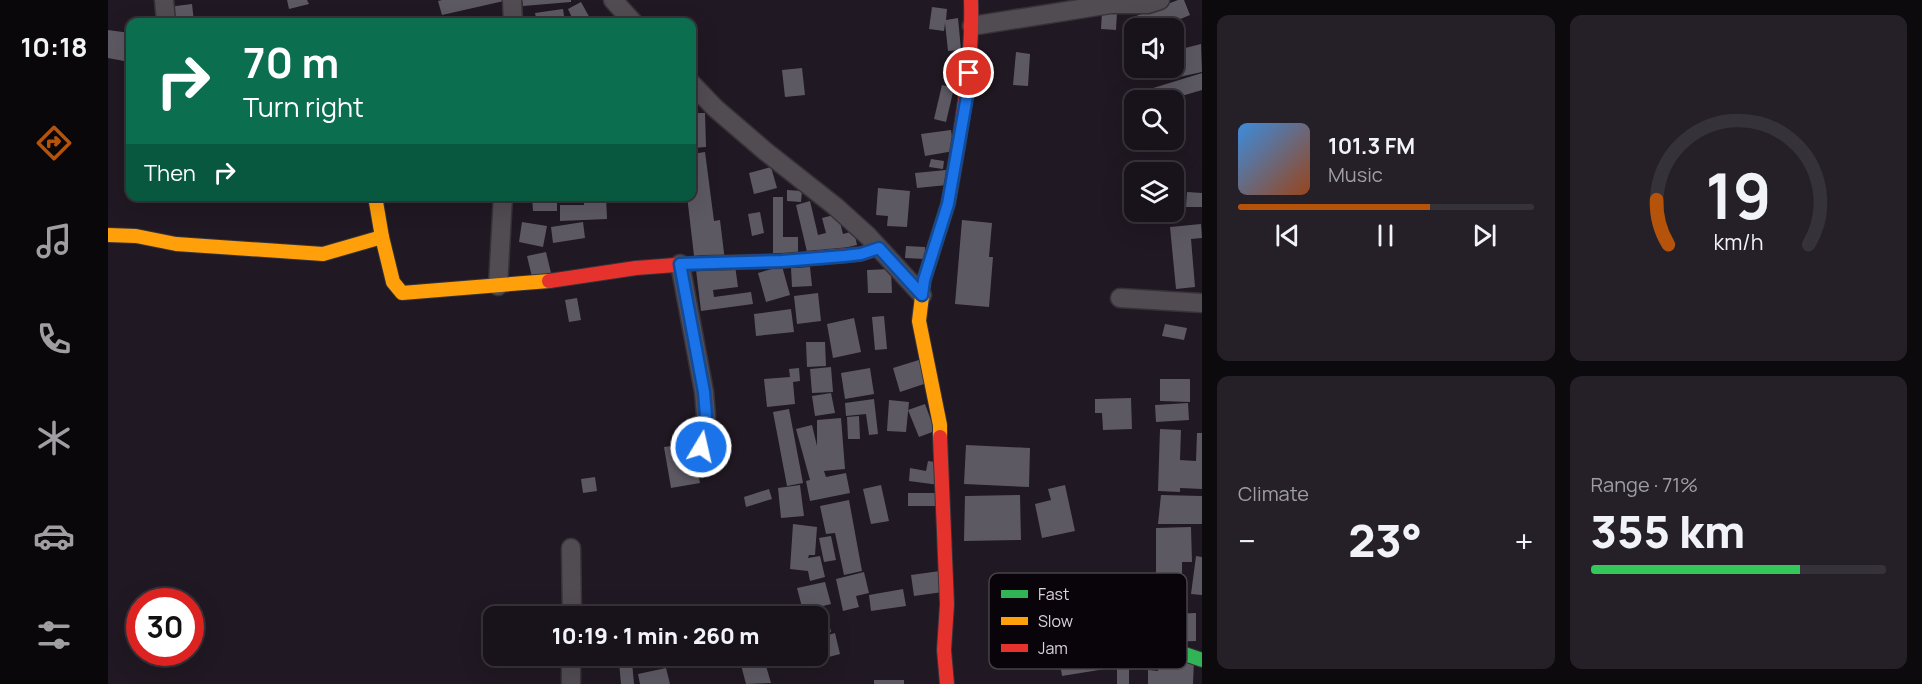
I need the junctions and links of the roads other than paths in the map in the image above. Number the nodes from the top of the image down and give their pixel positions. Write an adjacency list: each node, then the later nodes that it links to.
1 (164, 0): 6 (street)
2 (512, 0): 7 (street)
3 (613, 0): 8 (street)
4 (971, 0): 9 (street)
5 (1160, 0): 9 (street)
6 (166, 18)
7 (513, 18)
8 (629, 18)
9 (972, 26): 18 (street)
10 (696, 88): 15 (street)
11 (376, 201): 14 (street)
12 (502, 201): 17 (street)
13 (108, 235): 14 (street)
14 (382, 237): 17 (street)
15 (879, 248): 16 (street); 18 (street)
16 (680, 264): 17 (street); 21 (street)
17 (498, 286)
18 (922, 295): 28 (street)
19 (1120, 298): 20 (street)
20 (1202, 303)
21 (701, 447)
22 (571, 549): 23 (street)
23 (572, 606)
24 (1187, 655): 25 (street)
25 (1202, 660)
26 (571, 666): 27 (street)
27 (571, 684)
28 (946, 684)

